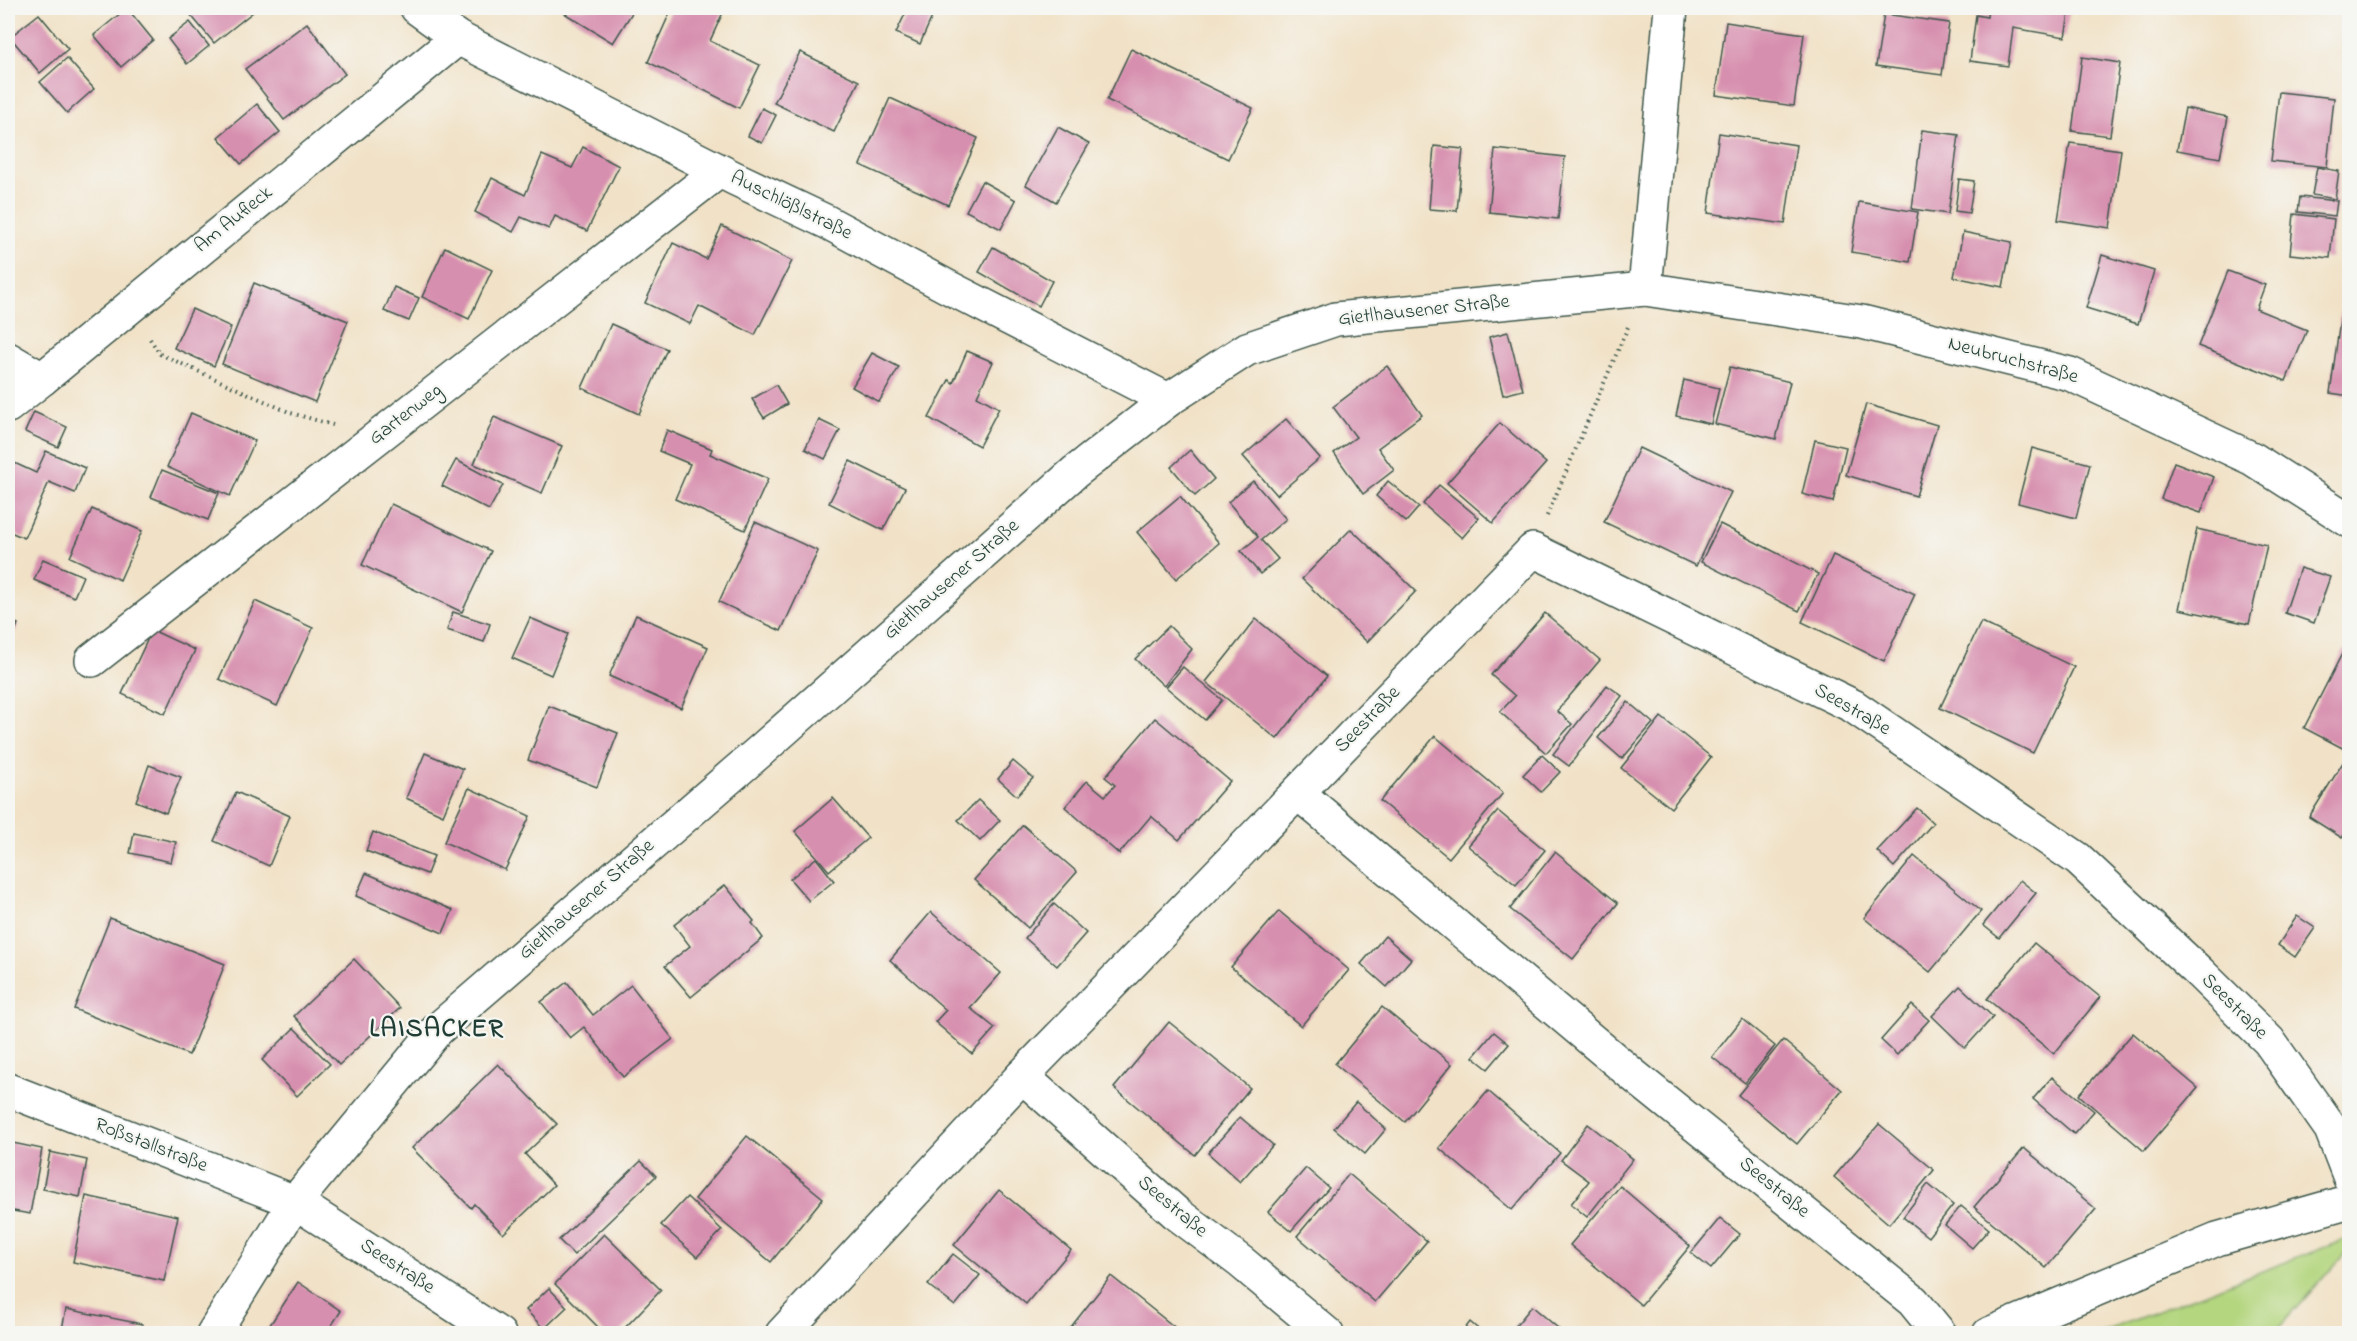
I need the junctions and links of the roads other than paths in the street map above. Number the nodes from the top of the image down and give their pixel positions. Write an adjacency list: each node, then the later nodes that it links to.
1 (417, 8): 3 (street, Auschlößlstraße)
2 (1671, 8): 5 (street)
3 (458, 38): 4 (street, Auschlößlstraße); 7 (street, Am Aufleck)
4 (719, 171): 8 (street, Auschlößlstraße); 11 (street, Gartenweg)
5 (1645, 289): 8 (street, Gietlhausener Straße); 10 (street, Neubruchstraße)
6 (8, 359): 7 (street)
7 (42, 379): 9 (street, Am Aufleck)
8 (1168, 400): 17 (street, Gietlhausener Straße)
9 (8, 406)
10 (2349, 521)
11 (92, 660)
12 (1298, 793): 13 (street, Seestraße); 15 (street, Seestraße); 22 (street, Seestraße)
13 (1022, 1076): 20 (street, Seestraße); 21 (street, Seestraße)
14 (8, 1090): 17 (street, Roßstallstraße)
15 (2349, 1178)
16 (2349, 1201): 23 (street)
17 (295, 1202): 18 (street, Gietlhausener Straße); 19 (street, Seestraße)
18 (213, 1334)
19 (499, 1334)
20 (782, 1334)
21 (1327, 1334)
22 (1940, 1334)
23 (1989, 1334)

